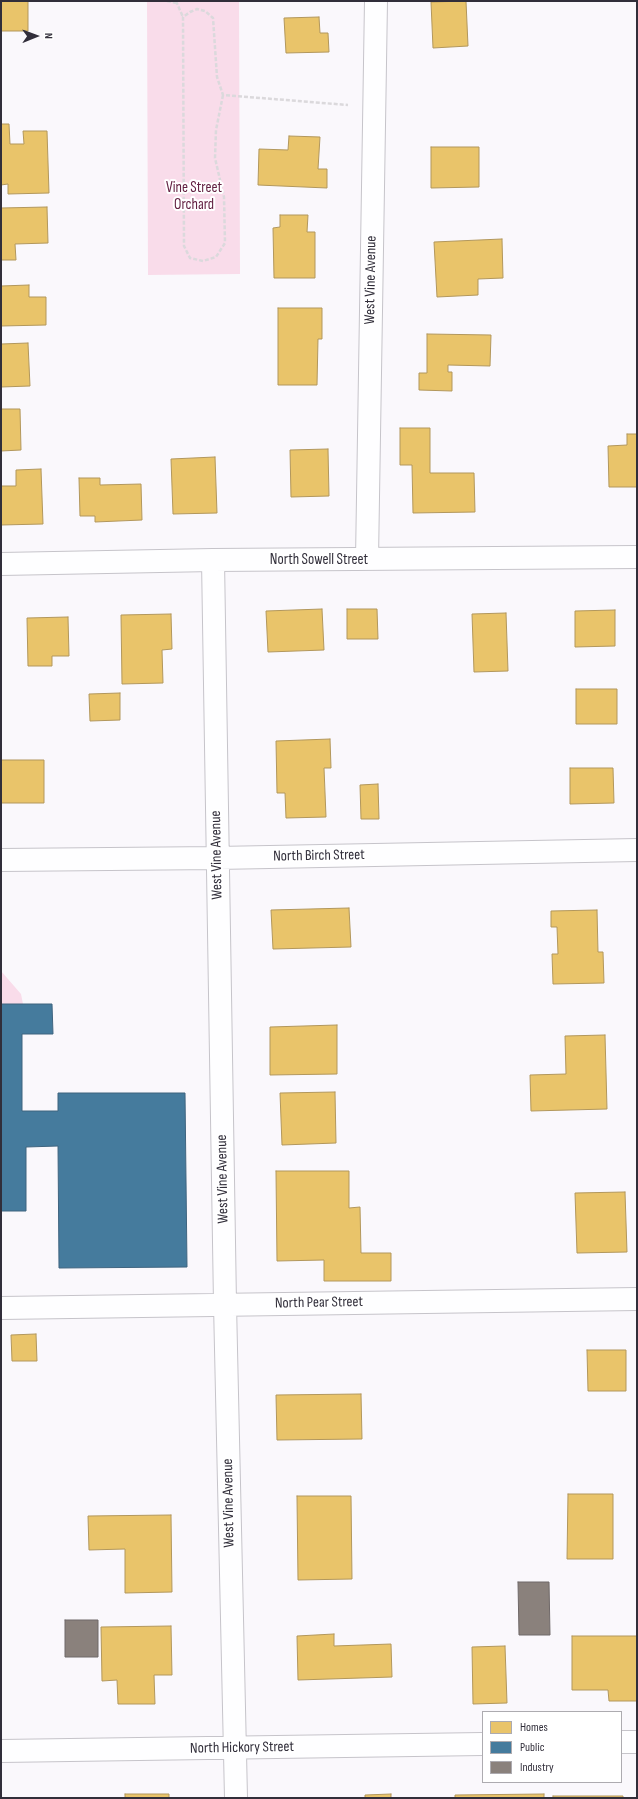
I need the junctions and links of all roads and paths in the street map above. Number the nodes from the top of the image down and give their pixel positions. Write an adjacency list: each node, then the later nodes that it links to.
1 (167, 1): 3 (path)
2 (376, 1): 6 (street, West Vine Avenue)
3 (176, 2): 4 (path)
4 (183, 17): 5 (path); 5 (path)
5 (223, 95): 6 (path)
6 (374, 108): 8 (street, West Vine Avenue)
7 (637, 557): 8 (street, North Sowell Street)
8 (367, 559): 9 (street, North Sowell Street)
9 (213, 560): 10 (street, North Sowell Street); 12 (street, West Vine Avenue)
10 (1, 564)
11 (637, 850): 12 (street, North Birch Street)
12 (217, 858): 13 (street, North Birch Street); 15 (street, West Vine Avenue)
13 (1, 860)
14 (637, 1299): 15 (street, North Pear Street)
15 (225, 1304): 16 (street, North Pear Street); 20 (street, West Vine Avenue)
16 (1, 1308)
17 (622, 1742): 18 (street)
18 (637, 1742)
19 (482, 1744): 20 (street, North Hickory Street)
20 (235, 1748): 21 (street, North Hickory Street); 22 (street, West Vine Avenue)
21 (1, 1751)
22 (236, 1798)

